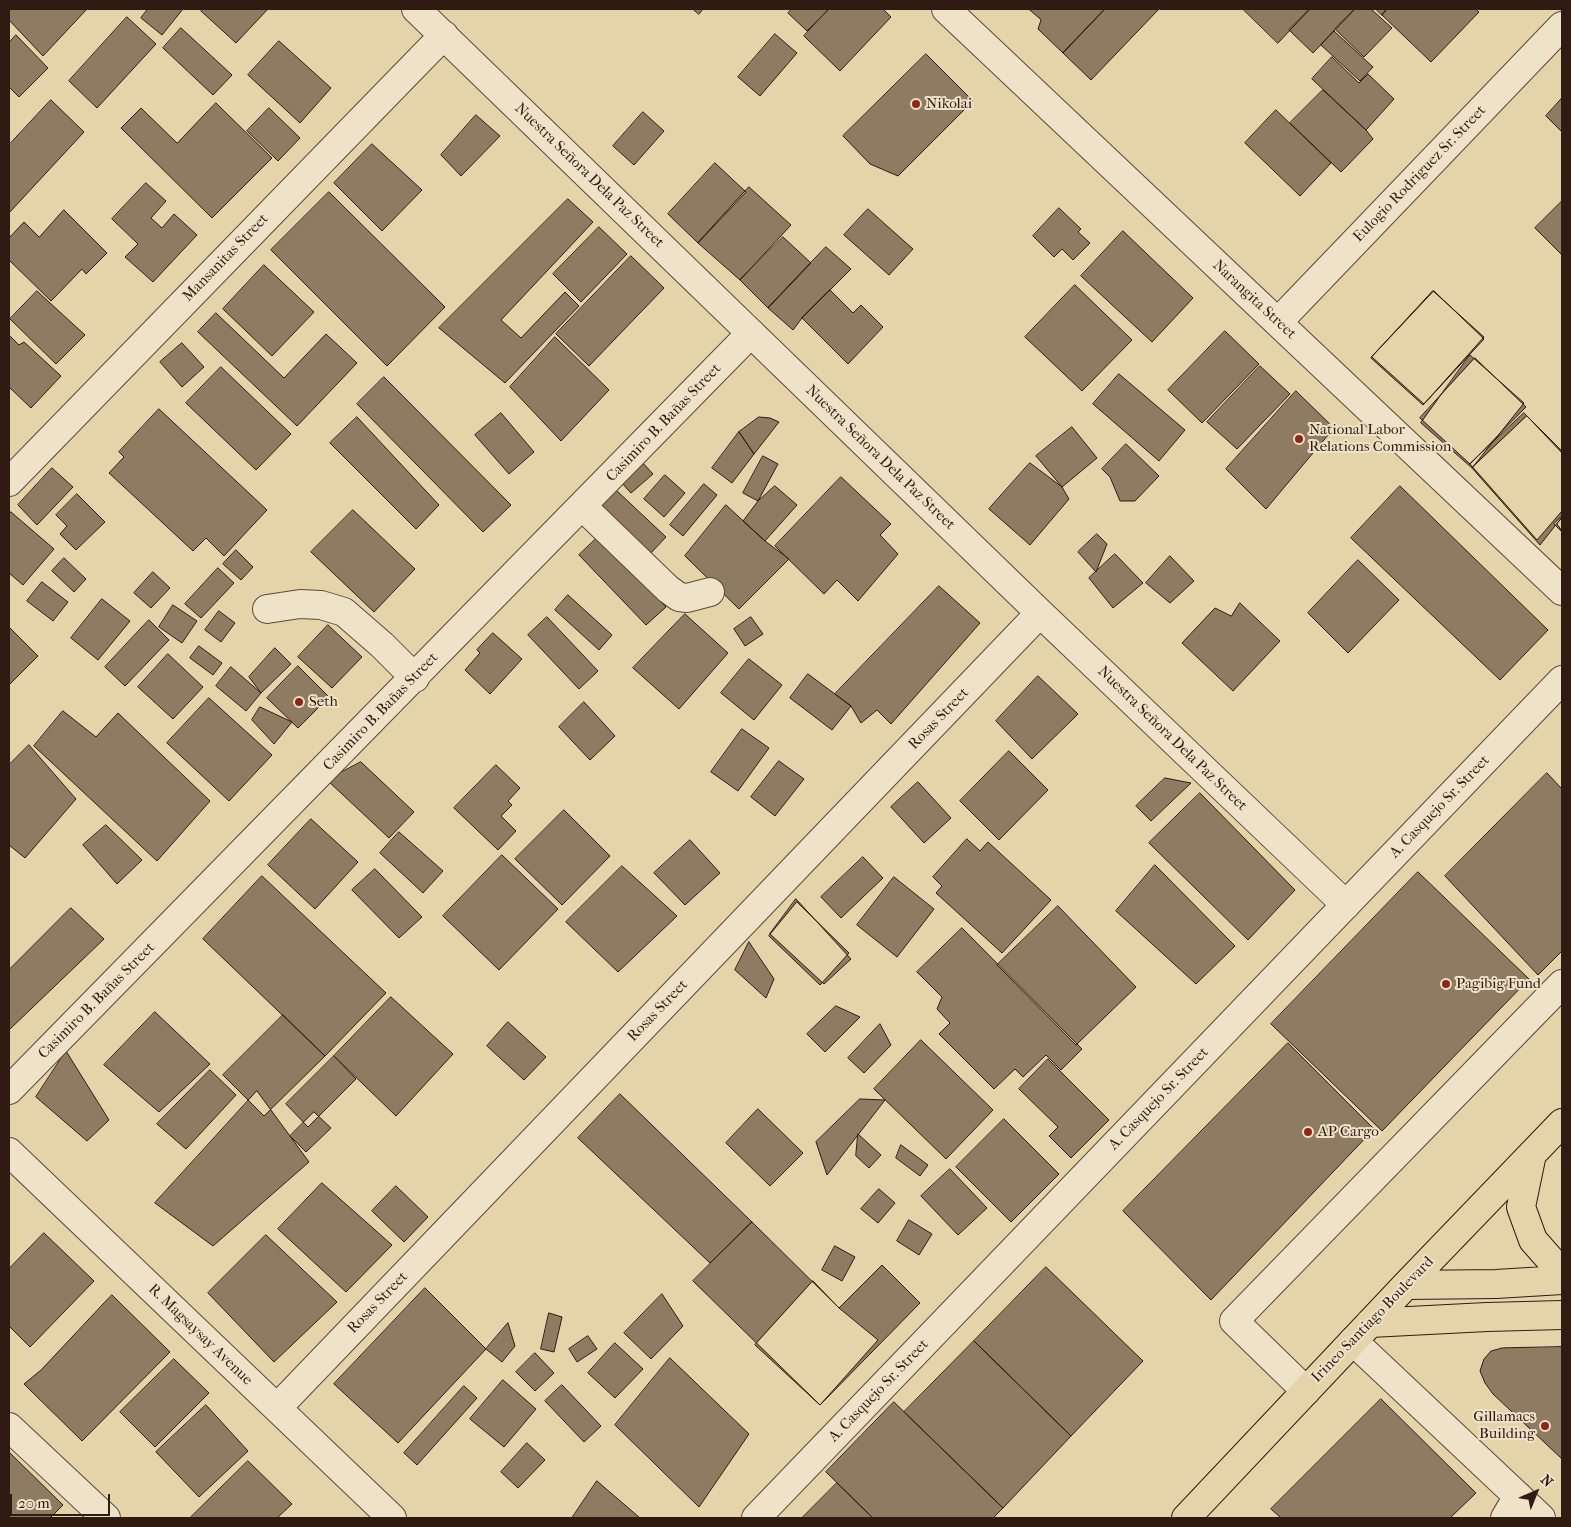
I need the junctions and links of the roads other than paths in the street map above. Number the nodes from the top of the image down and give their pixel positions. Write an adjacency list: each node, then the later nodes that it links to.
1 (416, 9): 4 (street, Nuestra Señora Dela Paz Street)
2 (946, 9): 5 (street, Narangita Street)
3 (1562, 26): 5 (street, Eulogio Rodriguez Sr. Street)
4 (444, 35): 6 (street, Nuestra Señora Dela Paz Street); 7 (street, Mansanitas Street)
5 (1278, 322): 9 (street, Narangita Street)
6 (751, 333): 8 (street, Casimiro B. Bañas Street); 12 (street, Nuestra Señora Dela Paz Street)
7 (9, 482)
8 (582, 506): 10 (street); 13 (street, Casimiro B. Bañas Street)
9 (1562, 591)
10 (710, 592)
11 (268, 610): 13 (street)
12 (1040, 613): 15 (street, Nuestra Señora Dela Paz Street); 27 (street, Rosas Street)
13 (415, 678): 17 (street, Casimiro B. Bañas Street)
14 (1562, 680): 15 (street, A. Casquejo Sr. Street)
15 (1346, 905): 32 (street, A. Casquejo Sr. Street)
16 (1562, 984): 26 (street)
17 (9, 1090)
18 (1562, 1123): 20 (main road, Irineo Santiago Boulevard)
19 (9, 1152): 27 (street, R. Magsaysay Avenue)
20 (1532, 1154): 21 (main road); 23 (main road, Irineo Santiago Boulevard)
21 (1562, 1273)
22 (1562, 1280): 23 (main road)
23 (1406, 1285): 25 (main road, Irineo Santiago Boulevard)
24 (1562, 1315): 25 (main road)
25 (1361, 1332): 26 (main road, Irineo Santiago Boulevard); 29 (street)
26 (1306, 1391): 33 (main road, Irineo Santiago Boulevard)
27 (277, 1408): 31 (street, R. Magsaysay Avenue)
28 (9, 1427): 30 (street)
29 (1511, 1507): 34 (street)
30 (106, 1518)
31 (392, 1518)
32 (756, 1518)
33 (1186, 1518)
34 (1541, 1518)

